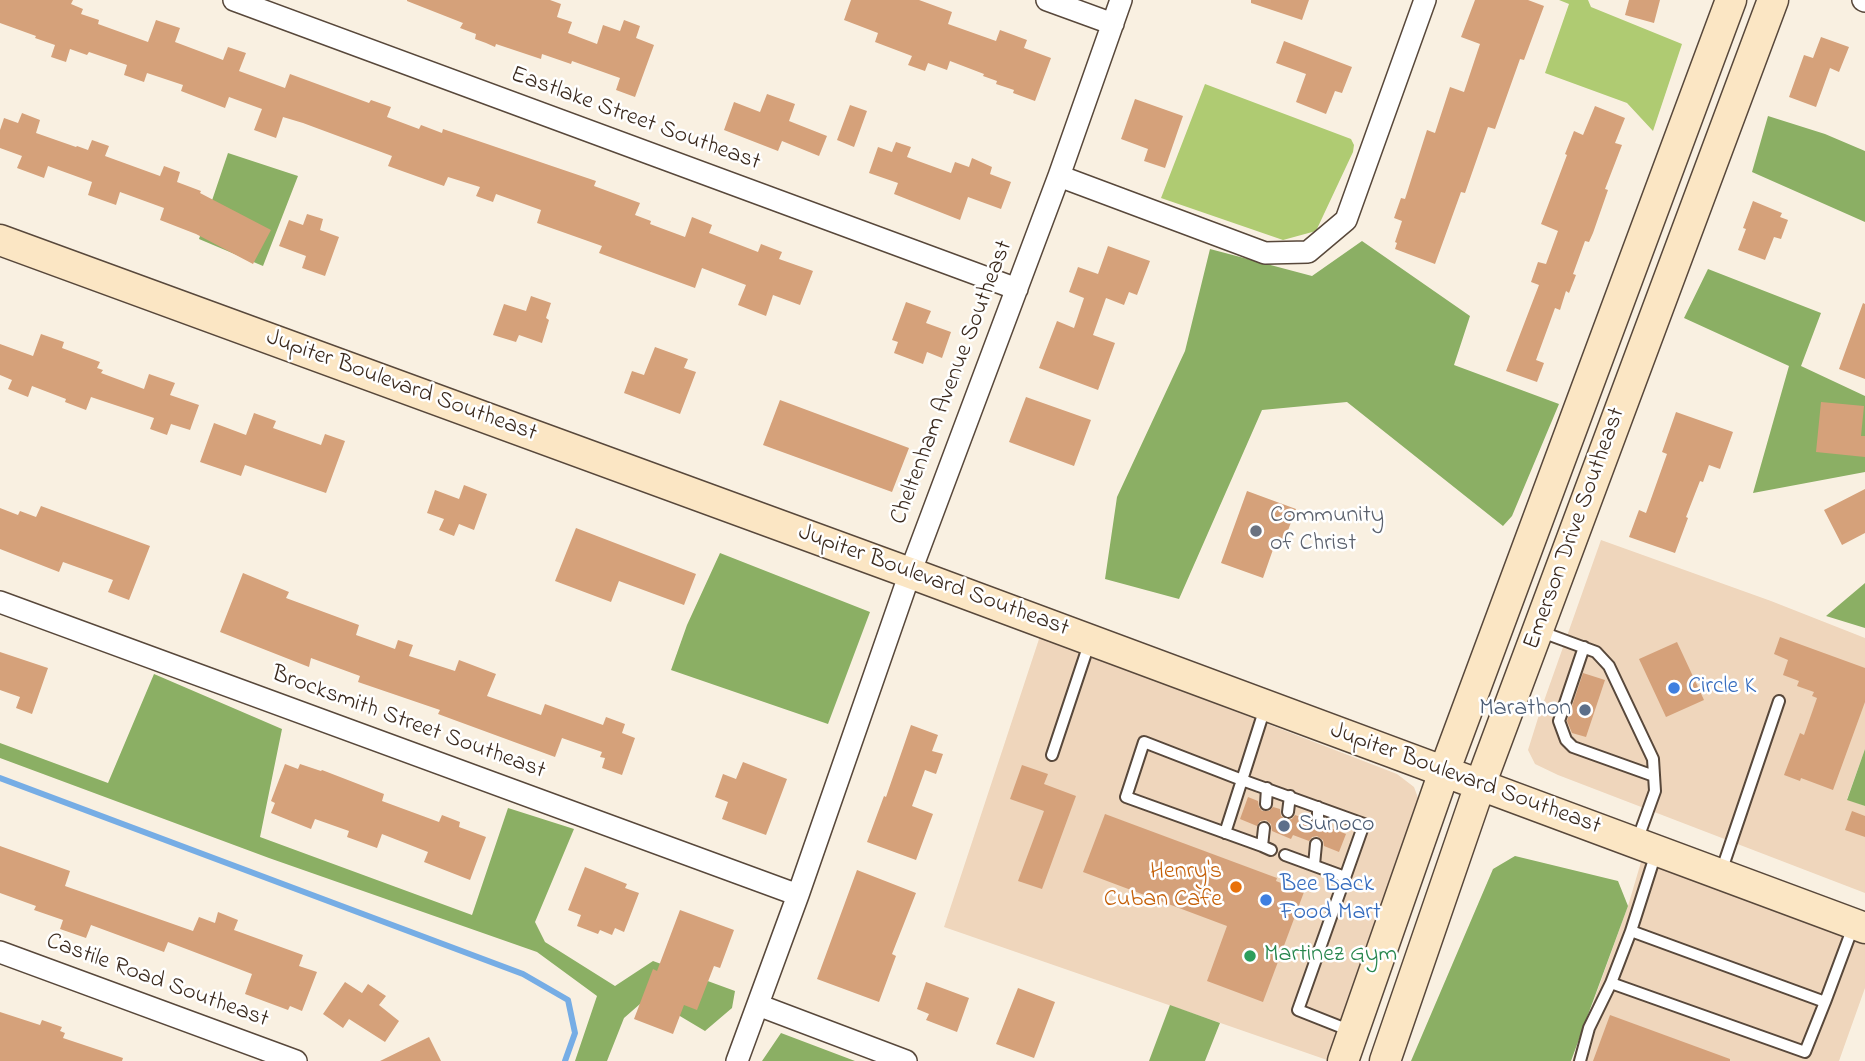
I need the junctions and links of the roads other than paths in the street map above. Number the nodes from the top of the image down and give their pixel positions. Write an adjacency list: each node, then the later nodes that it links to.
1 (234, 0): 10 (street, Eastlake Street Southeast)
2 (1047, 0): 7 (street)
3 (1121, 0): 7 (street, Cheltenham Avenue Southeast)
4 (1425, 0): 8 (street)
5 (1731, 0): 19 (street, Emerson Drive Southeast)
6 (1773, 0): 13 (street, Emerson Drive Southeast)
7 (1113, 24): 8 (street, Cheltenham Avenue Southeast)
8 (1059, 176): 10 (street, Cheltenham Avenue Southeast)
9 (0, 240): 11 (street, Jupiter Boulevard Southeast)
10 (1017, 289): 11 (street, Cheltenham Avenue Southeast)
11 (910, 573): 14 (street, Jupiter Boulevard Southeast); 37 (street, Cheltenham Avenue Southeast)
12 (0, 603): 37 (street, Brocksmith Street Southeast)
13 (1538, 631): 15 (lane); 22 (street, Emerson Drive Southeast)
14 (1090, 640): 17 (street, Jupiter Boulevard Southeast); 18 (lane)
15 (1584, 648): 20 (lane); 20 (lane)
16 (1779, 701): 35 (lane)
17 (1266, 706): 19 (street, Jupiter Boulevard Southeast); 21 (lane)
18 (1052, 755)
19 (1444, 772): 22 (street, Jupiter Boulevard Southeast); 44 (street, Emerson Drive Southeast)
20 (1654, 776): 32 (lane)
21 (1242, 780): 23 (lane); 30 (lane); 30 (lane)
22 (1480, 785): 32 (street, Jupiter Boulevard Southeast); 50 (street, Emerson Drive Southeast)
23 (1267, 788): 24 (lane); 25 (lane)
24 (1290, 796): 26 (lane); 27 (lane)
25 (1266, 804)
26 (1318, 807): 28 (lane); 36 (lane)
27 (1288, 812)
28 (1318, 823)
29 (1264, 828): 30 (lane)
30 (1225, 833)
31 (1316, 844): 34 (lane)
32 (1646, 847): 35 (street, Jupiter Boulevard Southeast); 39 (lane)
33 (1285, 855): 34 (lane)
34 (1314, 865): 36 (lane)
35 (1720, 874): 38 (street, Jupiter Boulevard Southeast)
36 (1345, 877): 44 (lane)
37 (798, 895): 43 (street, Cheltenham Avenue Southeast)
38 (1859, 926): 42 (lane)
39 (1631, 930): 41 (lane); 42 (lane)
40 (0, 952): 46 (street, Castile Road Southeast)
41 (1611, 983): 45 (lane); 51 (lane)
42 (1825, 1002): 45 (lane)
43 (758, 1005): 47 (street, Cheltenham Avenue Southeast); 48 (street)
44 (1354, 1032): 49 (street, Emerson Drive Southeast)
45 (1803, 1057)
46 (296, 1061)
47 (737, 1061)
48 (906, 1061)
49 (1343, 1061)
50 (1385, 1061)
51 (1580, 1061)

